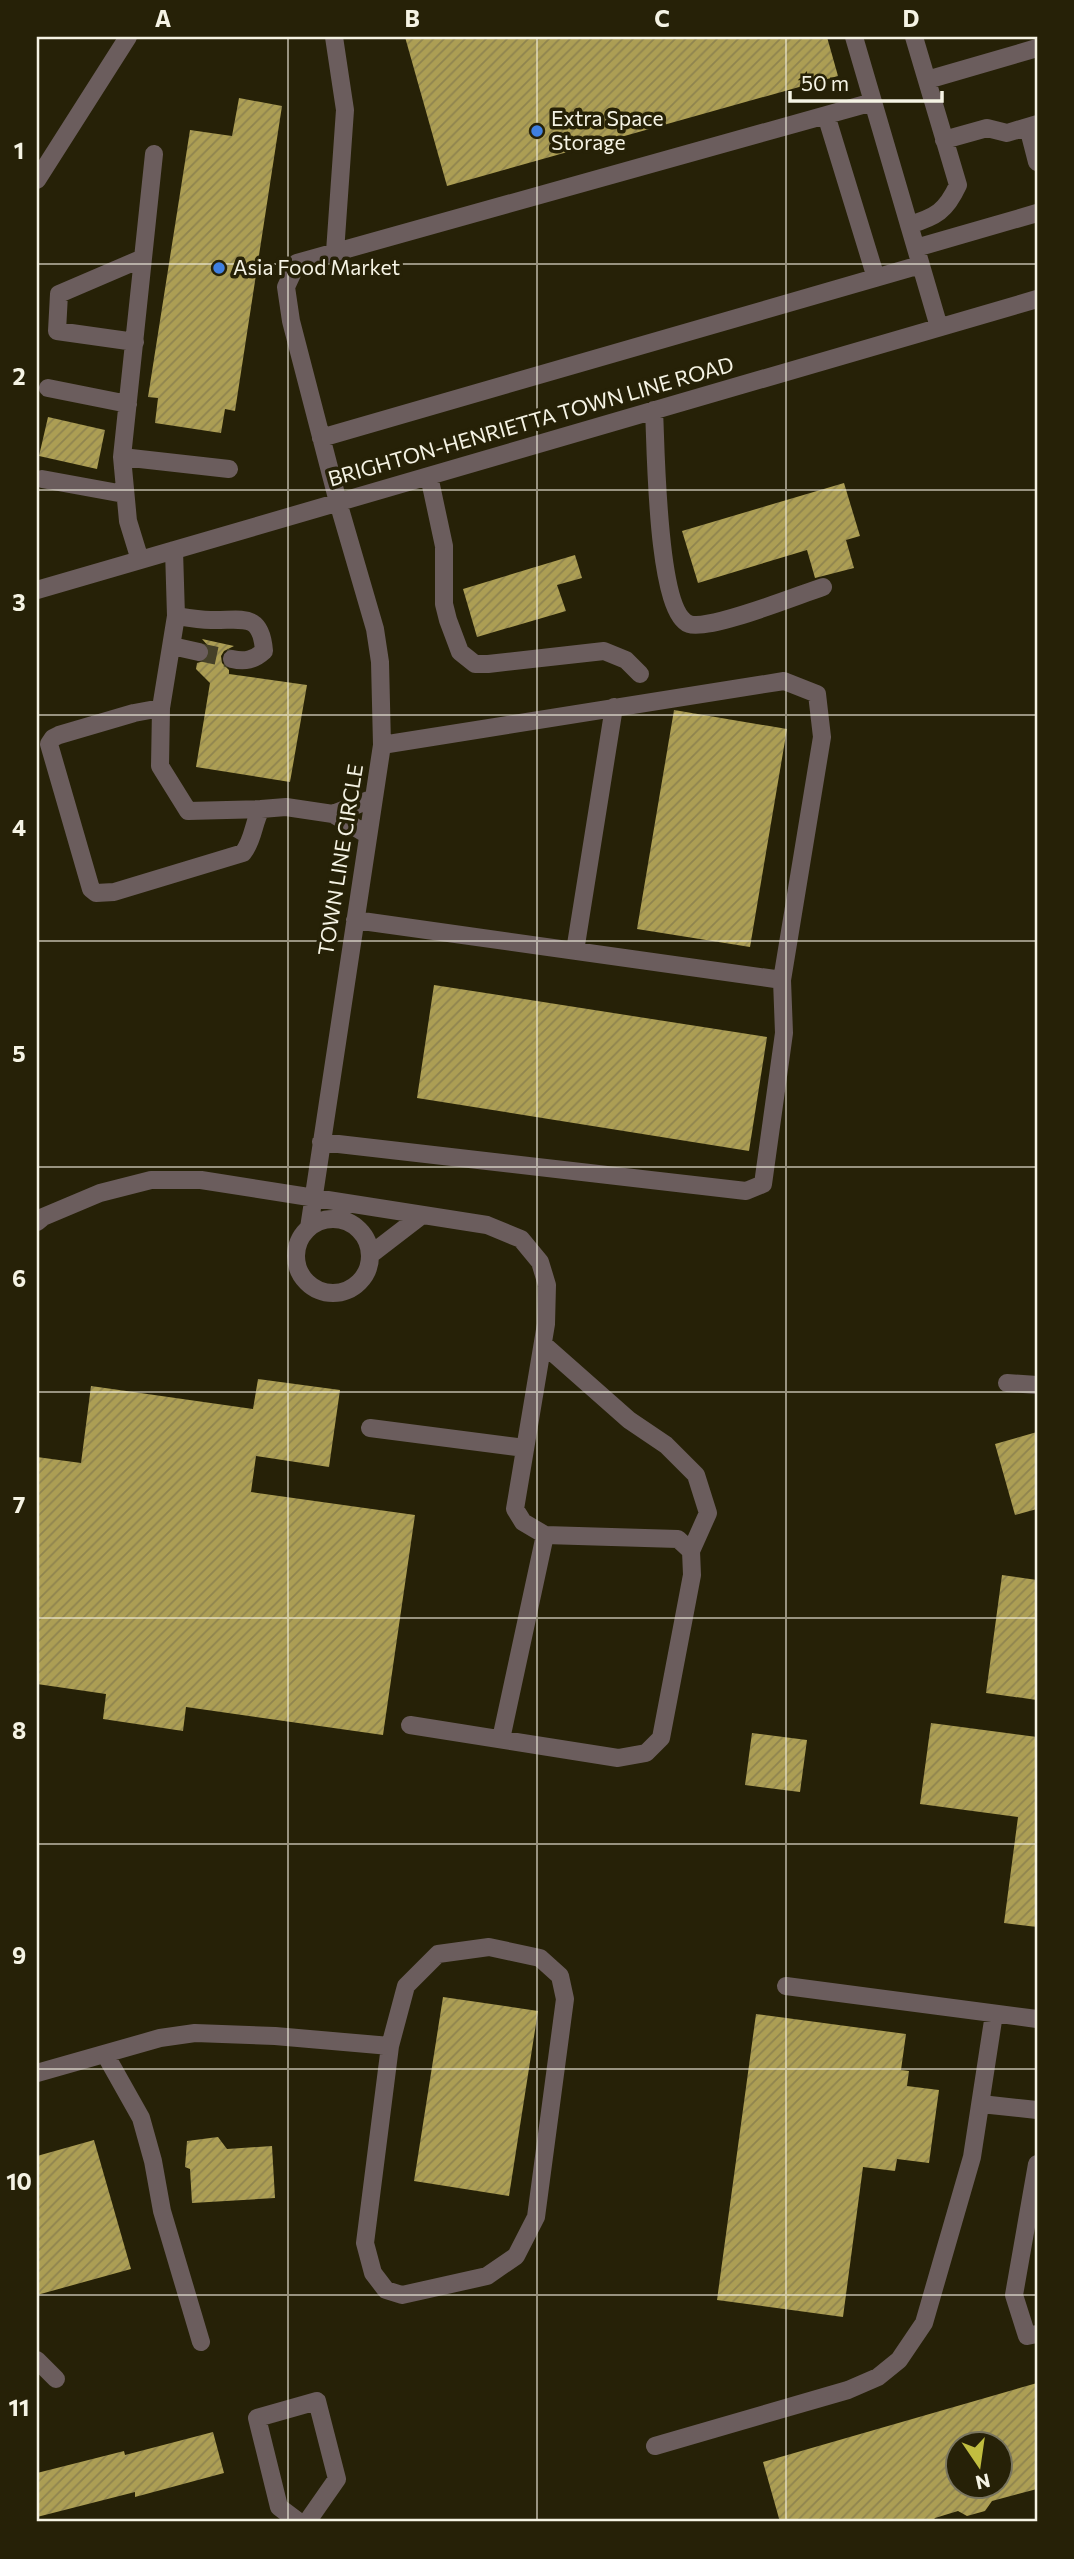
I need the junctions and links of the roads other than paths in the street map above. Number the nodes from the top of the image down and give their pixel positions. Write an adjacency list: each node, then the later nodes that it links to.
1 (128, 37): 13 (street)
2 (334, 37): 16 (street)
3 (854, 37): 7 (street)
4 (914, 37): 6 (street)
5 (1034, 45): 6 (street)
6 (927, 80): 10 (street)
7 (873, 102): 8 (street, TOWN LINE CIRCLE); 15 (street)
8 (826, 115): 16 (street, TOWN LINE CIRCLE); 19 (street)
9 (1032, 126): 10 (street); 12 (street)
10 (944, 139): 15 (street)
11 (154, 154): 18 (street)
12 (1037, 160)
13 (37, 180)
14 (1037, 213): 17 (street)
15 (909, 225): 17 (street)
16 (335, 252): 26 (street, TOWN LINE CIRCLE)
17 (918, 256): 19 (street); 21 (street)
18 (143, 258): 22 (street); 22 (street)
19 (876, 278): 26 (street)
20 (1037, 299): 21 (street, BRIGHTON-HENRIETTA TOWN LINE ROAD)
21 (939, 327): 25 (street, BRIGHTON-HENRIETTA TOWN LINE ROAD)
22 (135, 342): 24 (street)
23 (48, 388): 24 (street)
24 (128, 404): 27 (street)
25 (654, 410): 29 (street, BRIGHTON-HENRIETTA TOWN LINE ROAD); 35 (street)
26 (321, 438): 32 (street, TOWN LINE CIRCLE)
27 (122, 457): 28 (street); 31 (street)
28 (229, 469)
29 (429, 476): 32 (street, BRIGHTON-HENRIETTA TOWN LINE ROAD); 41 (street)
30 (42, 479): 31 (street)
31 (124, 494): 34 (street)
32 (338, 502): 33 (street, BRIGHTON-HENRIETTA TOWN LINE ROAD); 44 (street, TOWN LINE CIRCLE)
33 (174, 550): 34 (street, BRIGHTON-HENRIETTA TOWN LINE ROAD); 37 (street)
34 (140, 560): 36 (street, BRIGHTON-HENRIETTA TOWN LINE ROAD)
35 (823, 587)
36 (37, 590)
37 (176, 616): 38 (street); 40 (street)
38 (172, 646): 39 (street); 43 (street)
39 (199, 652)
40 (232, 659)
41 (640, 674)
42 (614, 707): 44 (street); 50 (street); 51 (street)
43 (161, 708): 46 (street); 46 (street)
44 (382, 745): 45 (street, TOWN LINE CIRCLE)
45 (374, 798): 47 (street); 48 (street, TOWN LINE CIRCLE)
46 (261, 809): 47 (street)
47 (333, 814): 48 (street)
48 (368, 835): 49 (street, TOWN LINE CIRCLE)
49 (355, 920): 50 (street); 52 (street, TOWN LINE CIRCLE)
50 (575, 951): 51 (street)
51 (782, 979): 52 (street)
52 (321, 1142): 53 (street, TOWN LINE CIRCLE)
53 (313, 1197): 54 (street); 55 (street); 56 (street, TOWN LINE CIRCLE)
54 (422, 1215): 57 (street); 58 (street)
55 (37, 1222)
56 (309, 1228): 57 (street); 57 (street, TOWN LINE CIRCLE)
57 (370, 1255)
58 (543, 1344): 62 (street); 64 (street)
59 (1007, 1384): 60 (street)
60 (1037, 1385)
61 (370, 1428): 62 (street)
62 (525, 1448): 63 (street)
63 (545, 1535): 64 (street); 66 (street)
64 (691, 1551): 66 (street)
65 (410, 1725): 66 (street)
66 (501, 1739)
67 (786, 1986): 68 (street)
68 (994, 2014): 69 (street); 73 (street)
69 (1037, 2019)
70 (390, 2046): 70 (street); 71 (street)
71 (105, 2054): 72 (street); 77 (street)
72 (37, 2073)
73 (981, 2104): 74 (street); 80 (street)
74 (1037, 2110)
75 (1037, 2164): 76 (street)
76 (1037, 2334)
77 (201, 2343)
78 (37, 2360): 79 (street)
79 (56, 2379)
80 (655, 2445)
81 (299, 2522): 82 (street)
82 (307, 2522)

